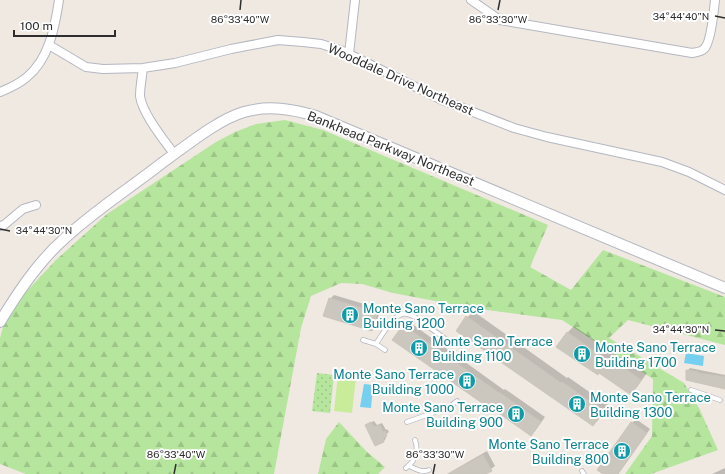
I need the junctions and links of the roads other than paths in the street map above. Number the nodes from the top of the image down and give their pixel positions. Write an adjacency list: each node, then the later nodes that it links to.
1 (59, 0): 5 (street)
2 (355, 0): 6 (street)
3 (471, 0): 4 (street)
4 (715, 0)
5 (49, 45): 7 (street, Wooddale Drive Northeast); 8 (street)
6 (349, 54): 7 (street, Wooddale Drive Northeast); 10 (street, Wooddale Drive Northeast)
7 (143, 68): 9 (street)
8 (0, 92)
9 (174, 154): 13 (street, Bankhead Parkway Northeast); 14 (street, Bankhead Parkway Northeast)
10 (725, 190)
11 (36, 205): 12 (street)
12 (0, 226)
13 (725, 288)
14 (0, 322)
15 (363, 340): 17 (lane)
16 (447, 340): 17 (lane)
17 (376, 344): 18 (lane)
18 (385, 350)
19 (691, 390): 20 (lane)
20 (720, 400)
21 (457, 401): 22 (lane)
22 (407, 422)
23 (415, 440): 24 (lane)
24 (429, 470)

